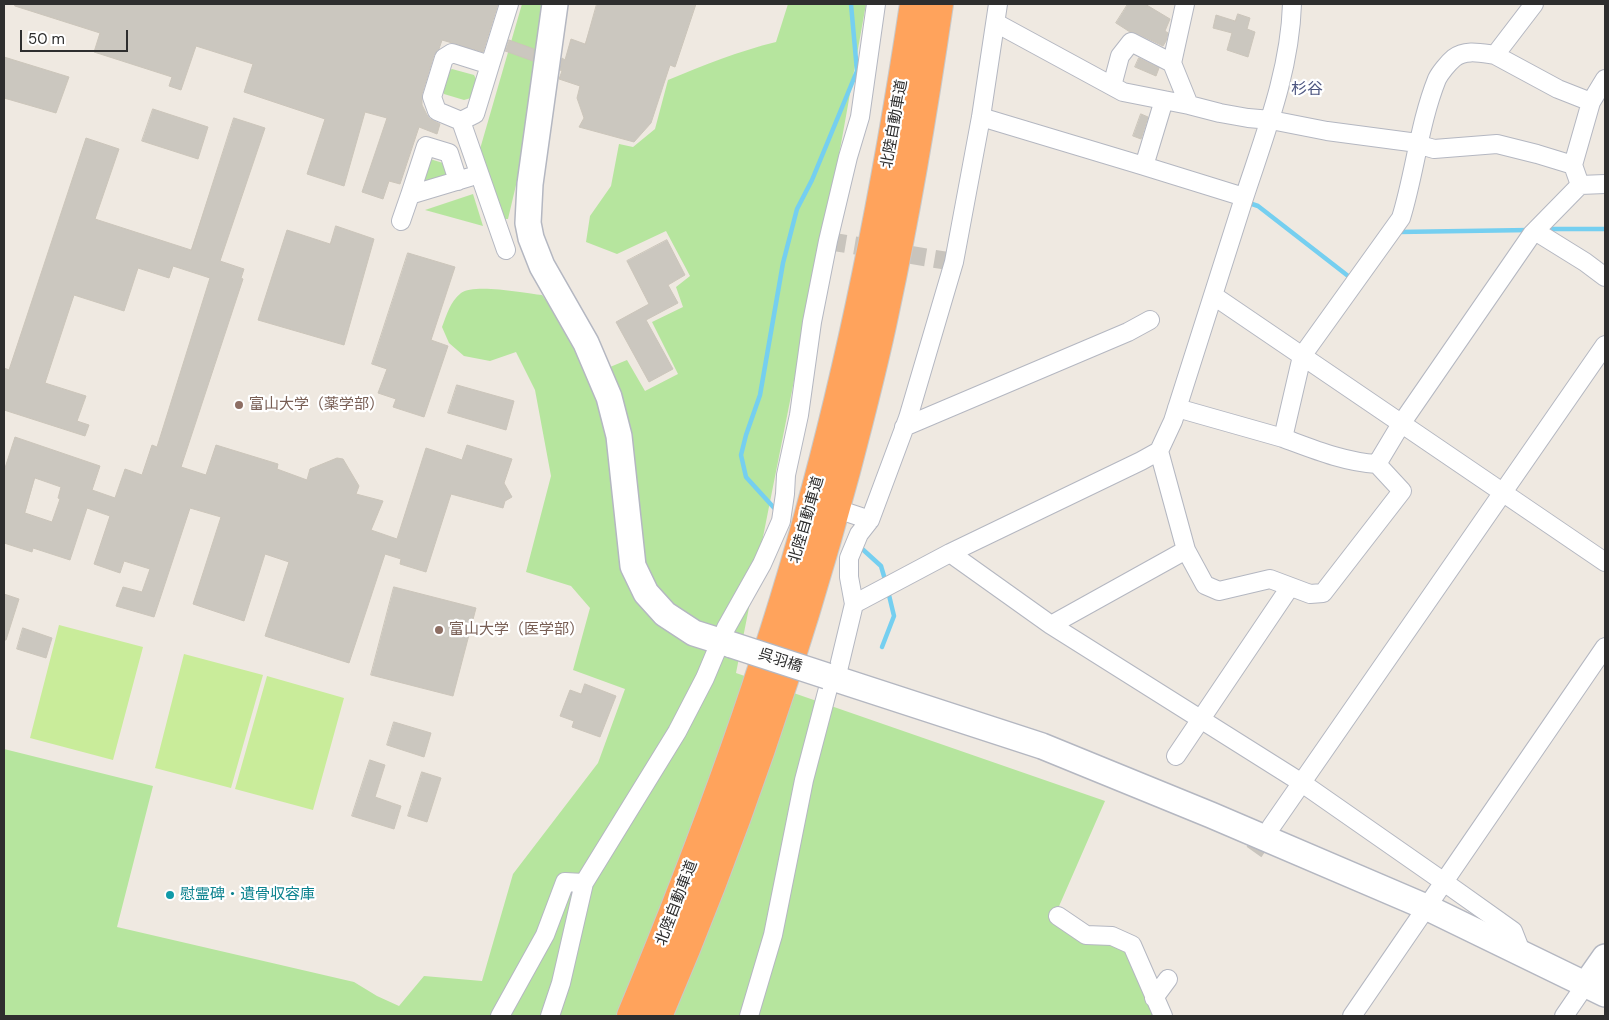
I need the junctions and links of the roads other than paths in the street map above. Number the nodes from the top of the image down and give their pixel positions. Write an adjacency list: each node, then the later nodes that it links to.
1 (509, 4): 13 (street)
2 (555, 4): 54 (street, 呉羽橋)
3 (876, 4): 54 (street)
4 (914, 4): 72 (highway, 北陸自動車道)
5 (939, 4): 73 (highway, 北陸自動車道)
6 (998, 4): 10 (street)
7 (1185, 4): 12 (street)
8 (1292, 4): 20 (street)
9 (1534, 4): 11 (street)
10 (996, 23): 15 (street); 19 (street)
11 (1495, 55): 17 (street); 22 (street)
12 (1172, 63): 15 (street); 18 (street)
13 (490, 65): 21 (street); 21 (street)
14 (1605, 79): 17 (street)
15 (1112, 86): 16 (street)
16 (1164, 100): 18 (street); 24 (street)
17 (1591, 102): 23 (street)
18 (1190, 105): 20 (street)
19 (981, 117): 24 (street); 41 (street)
20 (1271, 120): 22 (street); 30 (street)
21 (461, 121): 25 (street)
22 (1418, 145): 23 (street); 38 (street)
23 (1573, 165): 28 (street)
24 (1144, 166): 30 (street)
25 (480, 174): 26 (street); 33 (street)
26 (458, 181): 29 (street); 29 (street)
27 (1605, 184): 28 (street)
28 (1580, 185): 32 (street)
29 (410, 195): 31 (street)
30 (1244, 197): 35 (street)
31 (401, 221)
32 (1536, 231): 34 (street); 40 (street)
33 (506, 250)
34 (1605, 278)
35 (1214, 296): 38 (street); 39 (street)
36 (1150, 320): 41 (street)
37 (1605, 345): 45 (street)
38 (1302, 356): 40 (street); 42 (street)
39 (1177, 408): 42 (street); 43 (street)
40 (1402, 424): 44 (street); 45 (street)
41 (904, 426): 47 (street)
42 (1283, 438): 44 (street)
43 (1159, 451): 48 (street); 49 (street)
44 (1377, 464): 51 (street)
45 (1503, 493): 50 (street); 59 (street)
46 (850, 513): 47 (street)
47 (870, 520): 52 (street)
48 (1186, 550): 51 (street); 53 (street)
49 (950, 553): 52 (street); 53 (street)
50 (1605, 562)
51 (1290, 587): 57 (street)
52 (854, 604): 56 (street)
53 (1051, 625): 57 (street)
54 (726, 643): 56 (street, 呉羽橋, bridge); 62 (street)
55 (1605, 647): 61 (street)
56 (831, 677): 63 (street, 呉羽橋); 74 (street)
57 (1202, 720): 58 (street); 59 (street)
58 (1176, 756)
59 (1302, 783): 60 (street); 61 (street)
60 (1271, 827)
61 (1444, 882): 63 (street); 65 (street)
62 (584, 884): 70 (street); 71 (street)
63 (1426, 908): 65 (street, 呉羽橋); 76 (street)
64 (1058, 916): 69 (street)
65 (1522, 954): 68 (street, 呉羽橋)
66 (1605, 957): 68 (street)
67 (1168, 979): 69 (street)
68 (1596, 989): 77 (street)
69 (1154, 998): 75 (street)
70 (500, 1016)
71 (550, 1016)
72 (631, 1016)
73 (658, 1016)
74 (749, 1016)
75 (1163, 1016)
76 (1352, 1016)
77 (1564, 1016)

